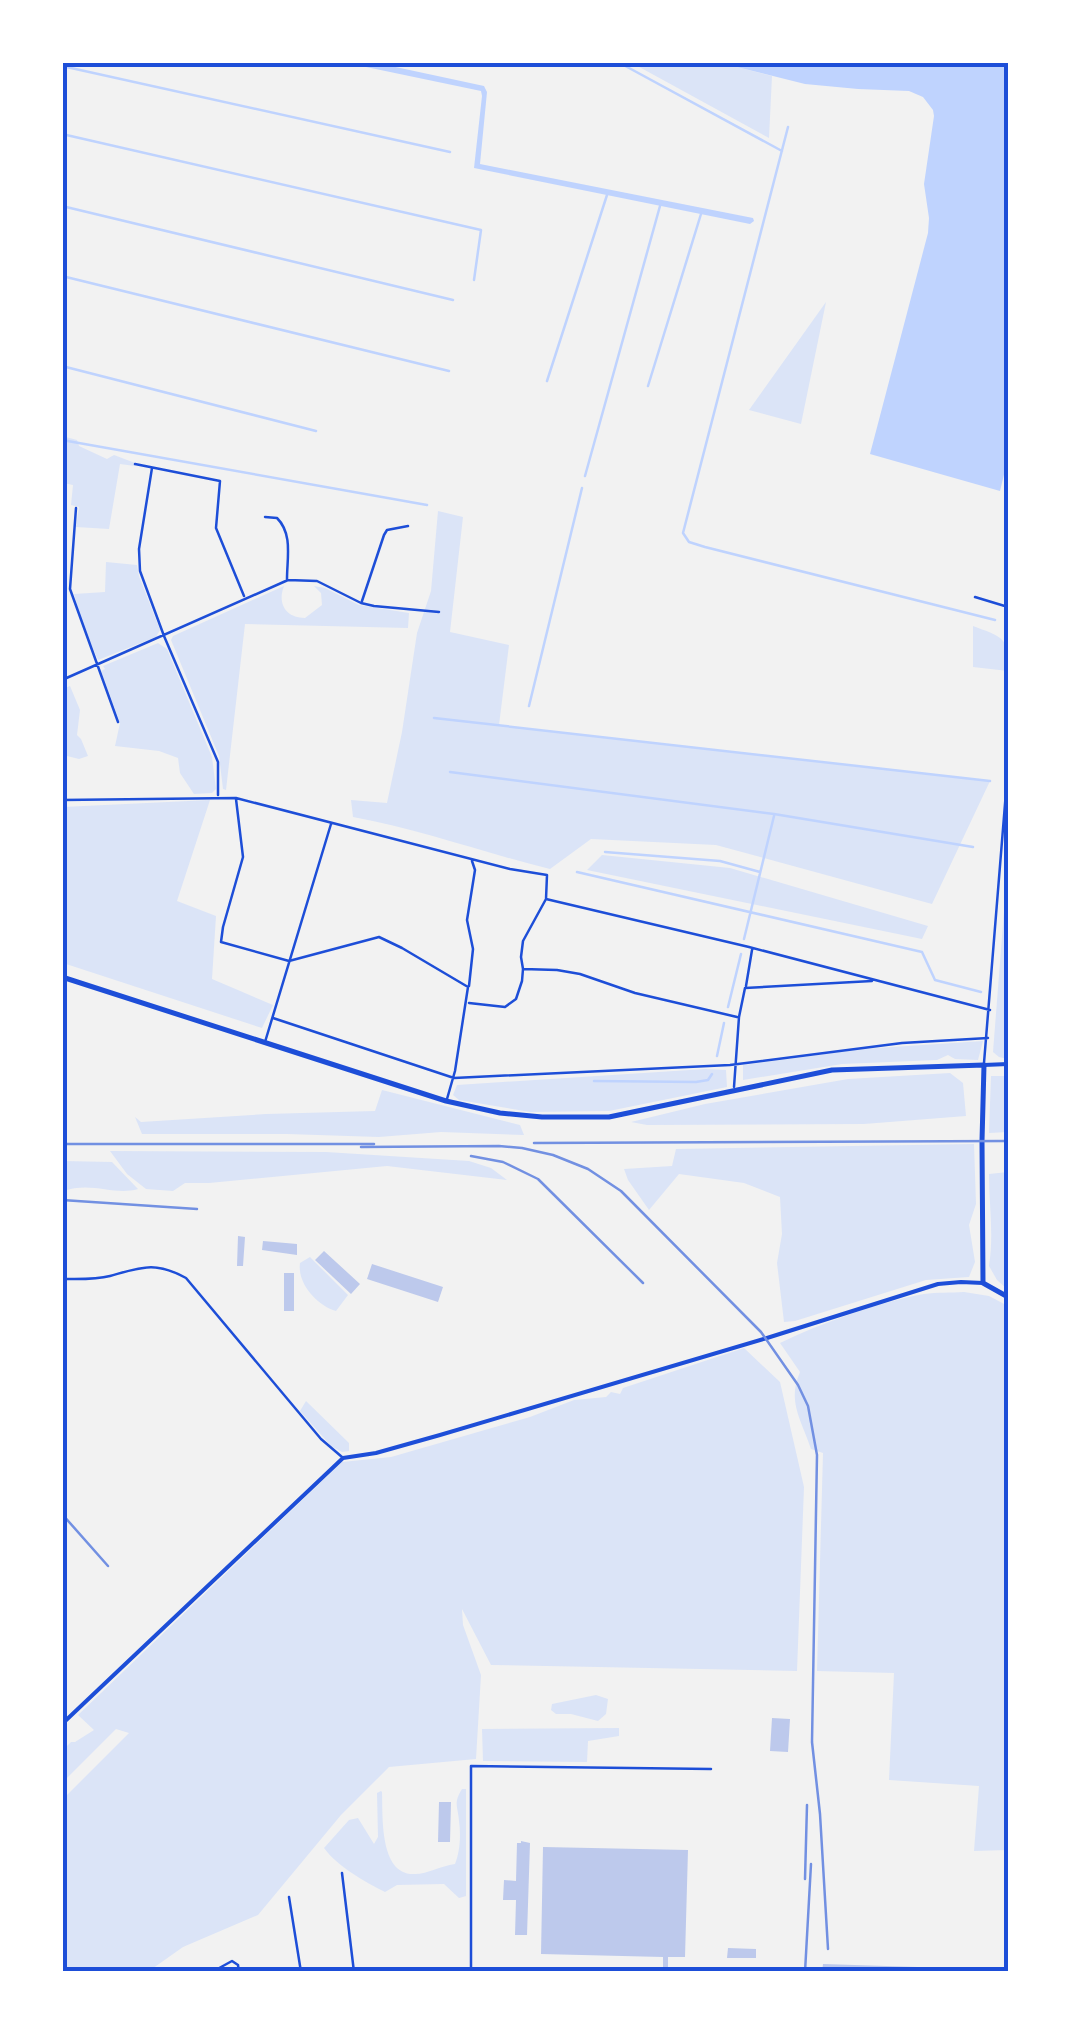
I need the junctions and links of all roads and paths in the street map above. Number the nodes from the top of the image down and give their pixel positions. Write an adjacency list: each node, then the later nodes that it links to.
1 (135, 464): 2 (street)
2 (152, 468): 8 (street); 12 (street)
3 (76, 508): 13 (street)
4 (265, 517): 6 (street)
5 (408, 526): 9 (street)
6 (288, 580): 8 (street); 9 (street)
7 (975, 597): 10 (street)
8 (245, 598): 12 (street)
9 (361, 603): 11 (street)
10 (1008, 607)
11 (439, 612)
12 (164, 636): 13 (street); 17 (street)
13 (98, 665): 14 (street); 15 (street)
14 (62, 680)
15 (118, 722)
16 (1008, 767): 31 (street)
17 (218, 798): 18 (street); 19 (street)
18 (236, 798): 20 (street); 24 (street)
19 (62, 800)
20 (331, 823): 21 (street); 24 (street)
21 (470, 860): 22 (street); 28 (street)
22 (546, 899): 23 (street); 25 (street)
23 (752, 948): 27 (street); 29 (street)
24 (289, 961): 28 (street); 33 (street)
25 (523, 969): 30 (street); 32 (street)
26 (62, 976): 35 (main road)
27 (878, 980): 29 (street); 31 (street)
28 (468, 987): 30 (street)
29 (745, 988): 32 (street)
30 (468, 1003): 39 (street)
31 (990, 1010): 34 (street)
32 (739, 1017): 36 (street)
33 (273, 1018): 35 (street); 39 (street)
34 (988, 1038): 36 (street); 37 (street)
35 (264, 1043): 41 (main road)
36 (736, 1064): 39 (street); 40 (street)
37 (984, 1064): 38 (street); 40 (main road); 43 (main road)
38 (1008, 1064)
39 (454, 1078): 41 (street)
40 (734, 1090): 41 (main road)
41 (446, 1101)
42 (62, 1280): 45 (street)
43 (983, 1283): 44 (main road); 45 (street)
44 (1008, 1297)
45 (343, 1458): 46 (street)
46 (62, 1724)
47 (711, 1769): 54 (street)
48 (342, 1873): 53 (street)
49 (290, 1896): 52 (street)
50 (212, 1972): 51 (street)
51 (239, 1972)
52 (301, 1972)
53 (354, 1972)
54 (472, 1972)

